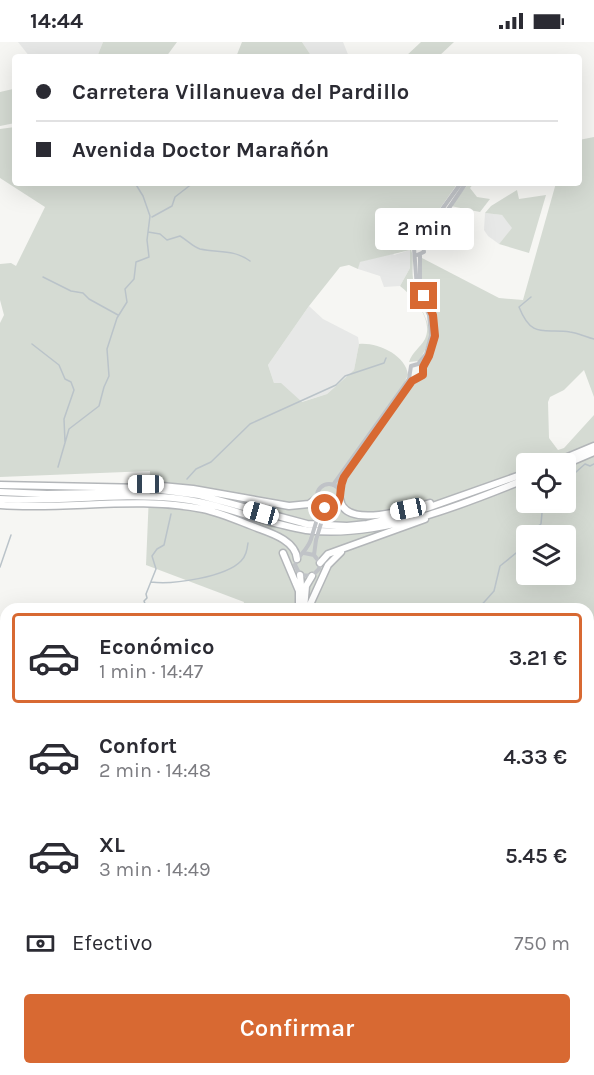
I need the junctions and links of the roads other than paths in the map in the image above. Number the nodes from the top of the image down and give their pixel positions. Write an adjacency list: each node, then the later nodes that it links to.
1 (459, 186): 3 (street)
2 (464, 186): 3 (street)
3 (421, 245): 4 (street); 4 (street)
4 (418, 254): 5 (street); 5 (street)
5 (421, 365): 6 (street); 6 (street)
6 (413, 377): 15 (street); 17 (street)
7 (594, 446): 9 (highway)
8 (594, 452): 10 (highway)
9 (576, 454)
10 (576, 460)
11 (516, 477): 12 (highway)
12 (508, 480): 21 (highway); 22 (highway)
13 (515, 484): 23 (highway); 30 (highway)
14 (0, 485): 16 (highway)
15 (333, 485): 17 (street); 19 (street)
16 (94, 486): 19 (highway); 22 (highway)
17 (339, 490): 21 (street)
18 (0, 492): 22 (highway)
19 (317, 498): 25 (street)
20 (0, 499): 23 (highway)
21 (340, 499): 27 (street)
22 (216, 500)
23 (191, 501): 26 (highway)
24 (0, 505): 26 (highway)
25 (320, 505): 27 (street); 28 (street)
26 (77, 506): 34 (highway)
27 (328, 508): 28 (street)
28 (321, 517): 29 (street, bridge)
29 (313, 540): 32 (street); 33 (street)
30 (360, 542): 35 (highway); 41 (highway)
31 (283, 553): 38 (highway)
32 (304, 553): 33 (street); 34 (street)
33 (315, 555): 35 (street)
34 (297, 559): 36 (street)
35 (320, 563): 37 (street)
36 (300, 575): 37 (street); 39 (highway)
37 (312, 576): 40 (highway)
38 (301, 603)
39 (303, 603)
40 (304, 603)
41 (306, 603)

